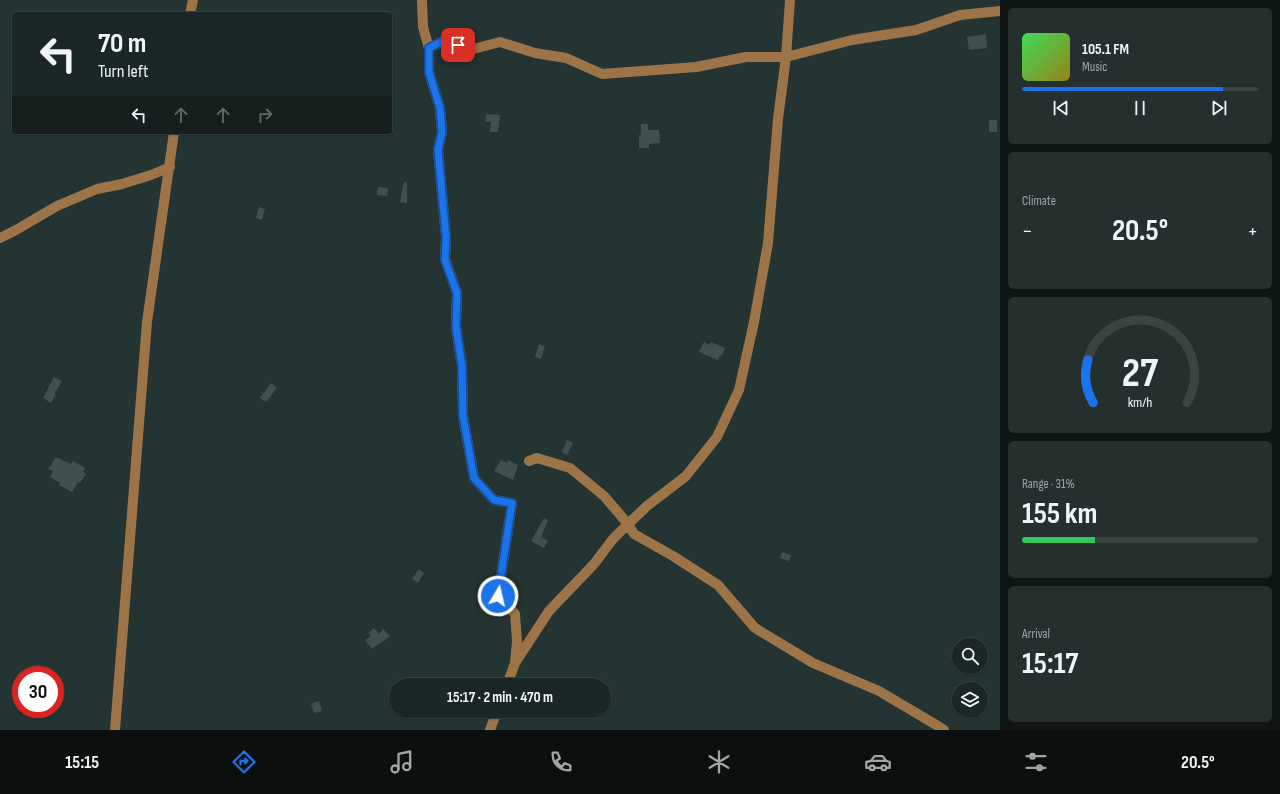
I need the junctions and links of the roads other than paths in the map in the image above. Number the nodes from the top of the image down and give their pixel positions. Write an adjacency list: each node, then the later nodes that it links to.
1 (193, 0): 5 (street)
2 (422, 0): 6 (street)
3 (790, 0): 7 (street)
4 (1000, 11): 7 (street)
5 (190, 12)
6 (429, 48): 7 (street); 13 (street)
7 (786, 57): 12 (street)
8 (174, 134): 9 (street)
9 (170, 167): 10 (street); 16 (street)
10 (0, 238)
11 (529, 461): 12 (street)
12 (628, 524): 13 (street); 18 (street)
13 (515, 662): 14 (street)
14 (509, 678)
15 (495, 718): 17 (street)
16 (114, 730)
17 (490, 730)
18 (944, 730)

